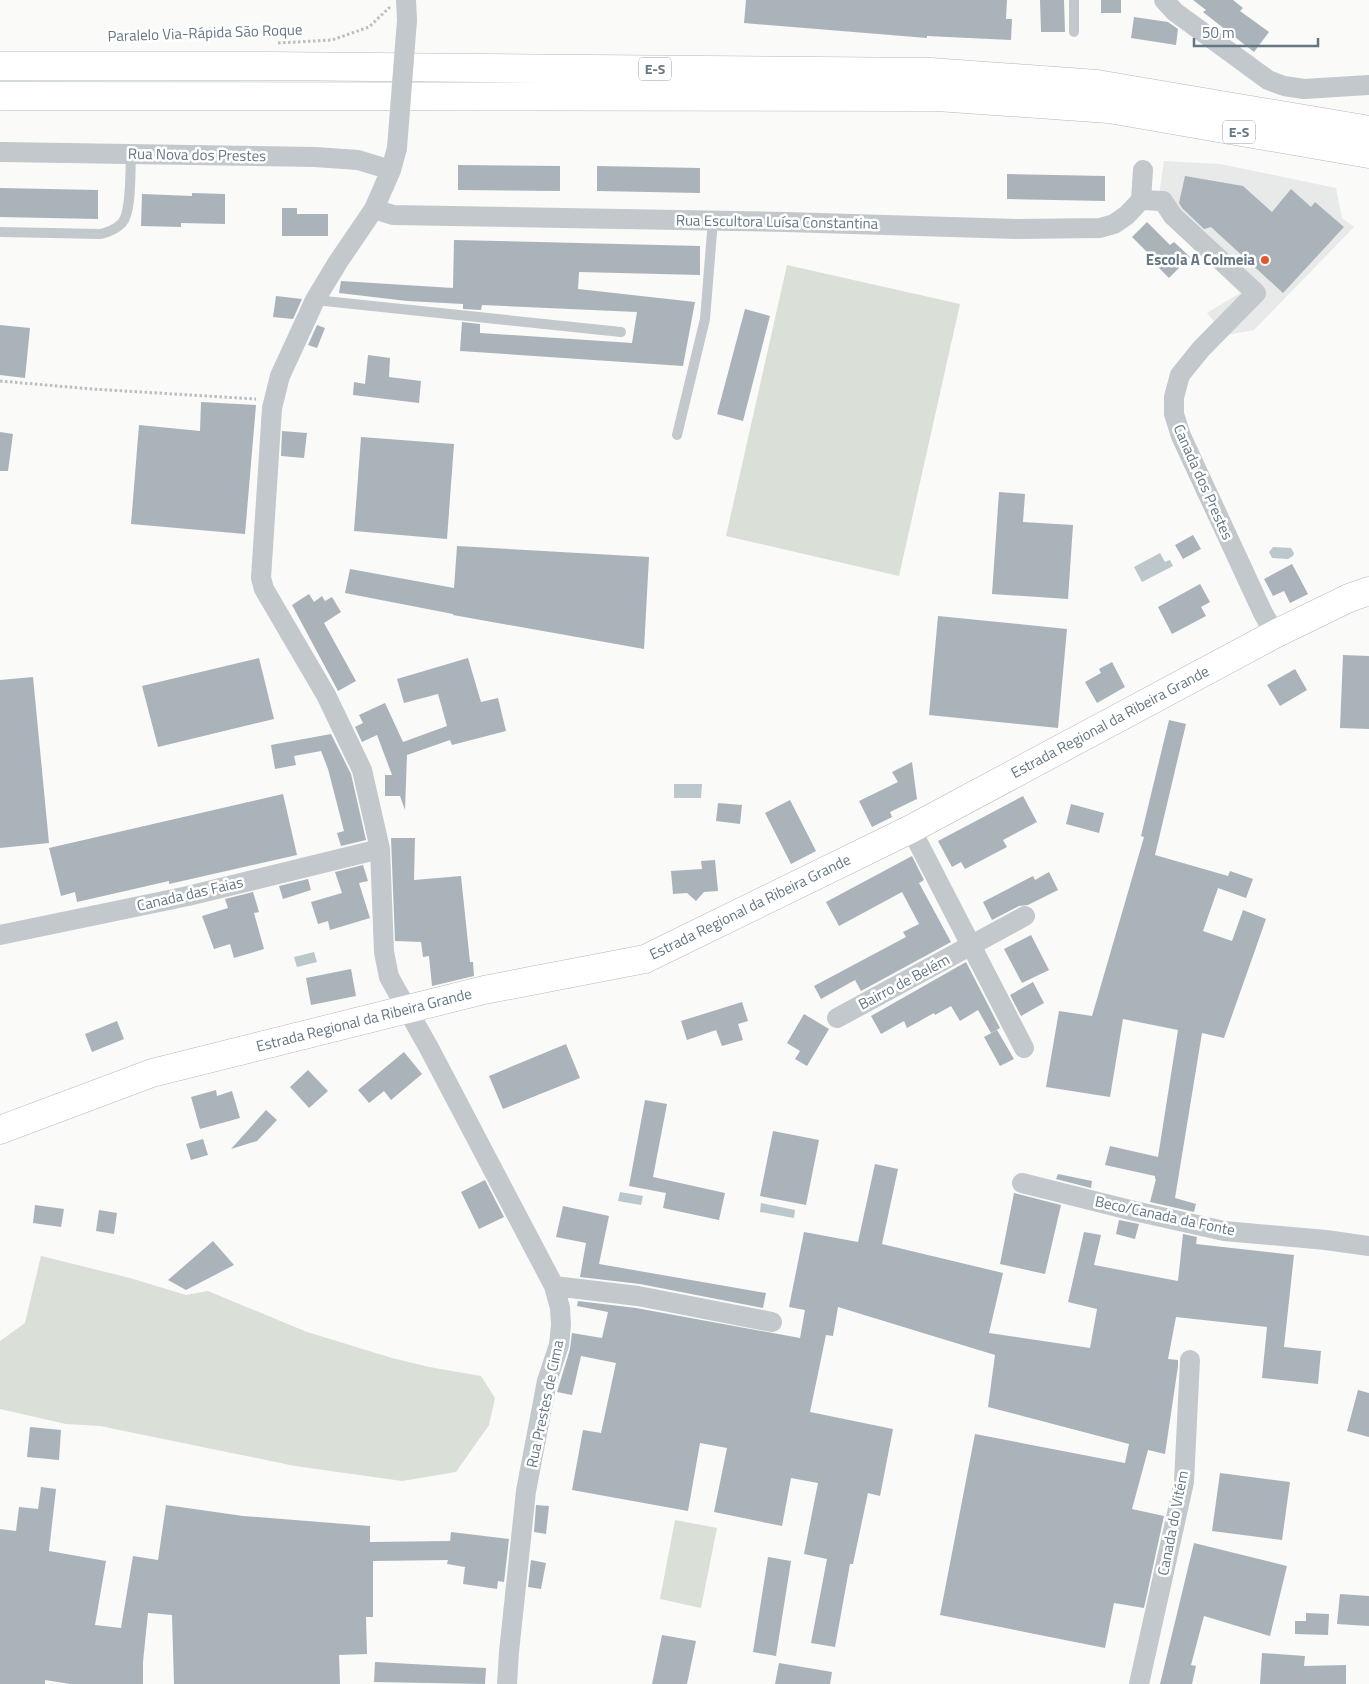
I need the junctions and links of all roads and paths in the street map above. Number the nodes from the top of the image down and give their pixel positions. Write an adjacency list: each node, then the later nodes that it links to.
1 (1074, 0): 4 (lane)
2 (1164, 0): 7 (street)
3 (398, 3): 5 (path, Paralelo Via-Rápida São Roque); 13 (street, Rua Prestes de Cima, bridge)
4 (1074, 32)
5 (273, 43)
6 (0, 66): 9 (main road, E-S)
7 (1369, 86)
8 (0, 96): 12 (main road, E-S)
9 (1369, 130)
10 (1, 152): 11 (street, Rua Nova dos Prestes)
11 (131, 154): 13 (street, Rua Nova dos Prestes); 18 (lane)
12 (1369, 154)
13 (391, 170): 16 (street, Rua Prestes de Cima)
14 (1143, 170): 15 (street)
15 (1141, 200): 17 (street, Rua Escultora Luísa Constantina); 25 (street, Canada dos Prestes)
16 (374, 210): 17 (street, Rua Escultora Luísa Constantina); 19 (street, Rua Prestes de Cima)
17 (714, 220): 23 (lane)
18 (0, 232)
19 (315, 300): 20 (lane); 22 (street, Rua Prestes de Cima)
20 (620, 332)
21 (0, 381): 22 (path)
22 (273, 400): 27 (street, Rua Prestes de Cima)
23 (677, 435)
24 (1369, 592): 25 (main road, Estrada Regional da Ribeira Grande)
25 (1274, 634): 26 (main road, Estrada Regional da Ribeira Grande)
26 (910, 829): 30 (street); 31 (main road, Estrada Regional da Ribeira Grande)
27 (380, 849): 29 (street, Canada das Faias); 31 (street, Rua Prestes de Cima)
28 (1025, 916): 30 (street, Bairro de Belém)
29 (0, 935)
30 (971, 946): 32 (street, Bairro de Belém); 33 (street)
31 (407, 1010): 34 (main road, Estrada Regional da Ribeira Grande); 37 (street, Rua Prestes de Cima)
32 (837, 1018)
33 (1024, 1048)
34 (0, 1130)
35 (1022, 1183): 36 (street, Beco/Canada da Fonte)
36 (1369, 1246)
37 (554, 1286): 38 (street); 40 (street, Rua Prestes de Cima)
38 (772, 1322)
39 (1190, 1360): 41 (street, Canada do Vitém)
40 (507, 1684)
41 (1139, 1684)

